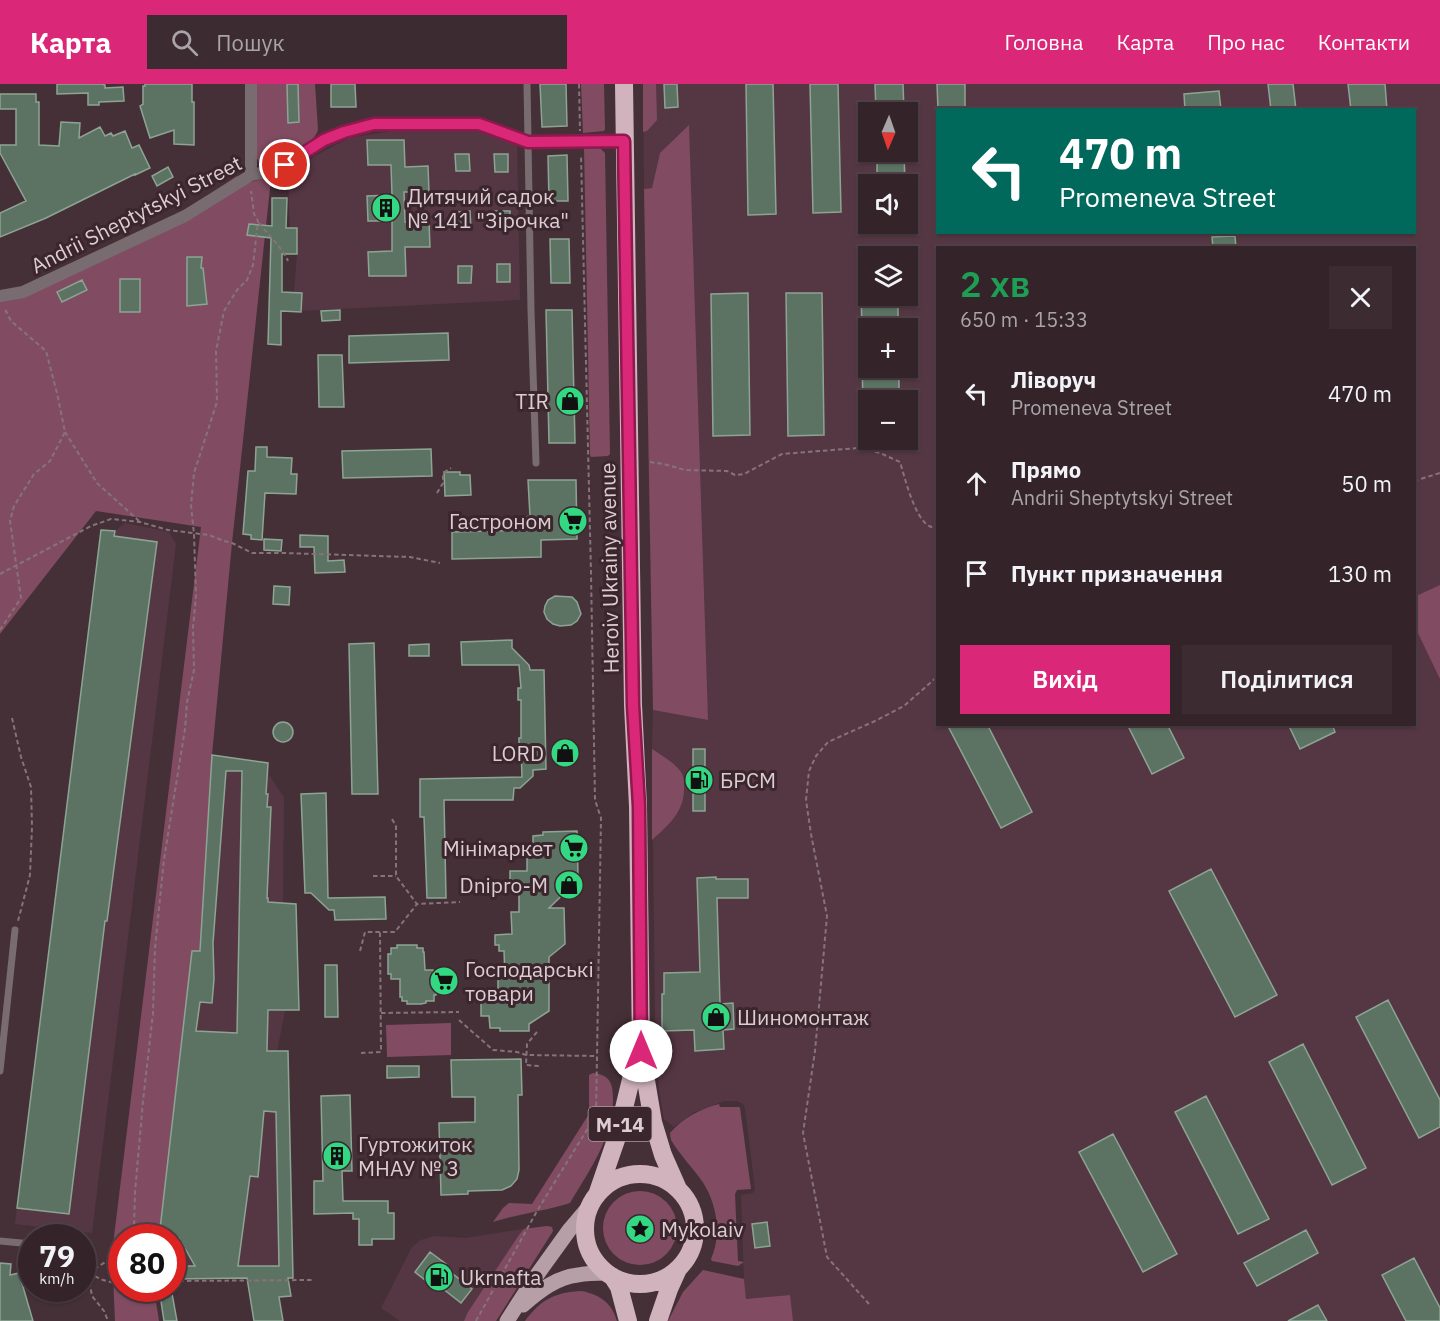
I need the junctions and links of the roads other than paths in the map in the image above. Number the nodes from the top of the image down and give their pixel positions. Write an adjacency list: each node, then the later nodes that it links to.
1 (251, 84): 6 (street)
2 (527, 84): 5 (lane)
3 (624, 84): 4 (highway, Heroiv Ukrainy avenue / М-14)
4 (624, 141): 5 (street); 10 (highway, Heroiv Ukrainy avenue / М-14)
5 (528, 142): 6 (street, Andrii Sheptytskyi Street); 8 (lane)
6 (251, 175): 7 (street, Andrii Sheptytskyi Street)
7 (2, 301)
8 (536, 463)
9 (15, 930): 11 (lane)
10 (641, 1051): 12 (highway, Heroiv Ukrainy avenue / М-14); 13 (highway, Heroiv Ukrainy avenue / М-14)
11 (0, 1071)
12 (678, 1189): 13 (highway); 16 (highway, М-14)
13 (594, 1199): 17 (highway, М-14); 18 (main road)
14 (0, 1241): 15 (lane)
15 (18, 1243)
16 (678, 1269): 17 (highway); 20 (highway, М-14)
17 (609, 1275): 18 (main road); 19 (highway, М-14)
18 (507, 1320)
19 (628, 1321)
20 (658, 1321)

